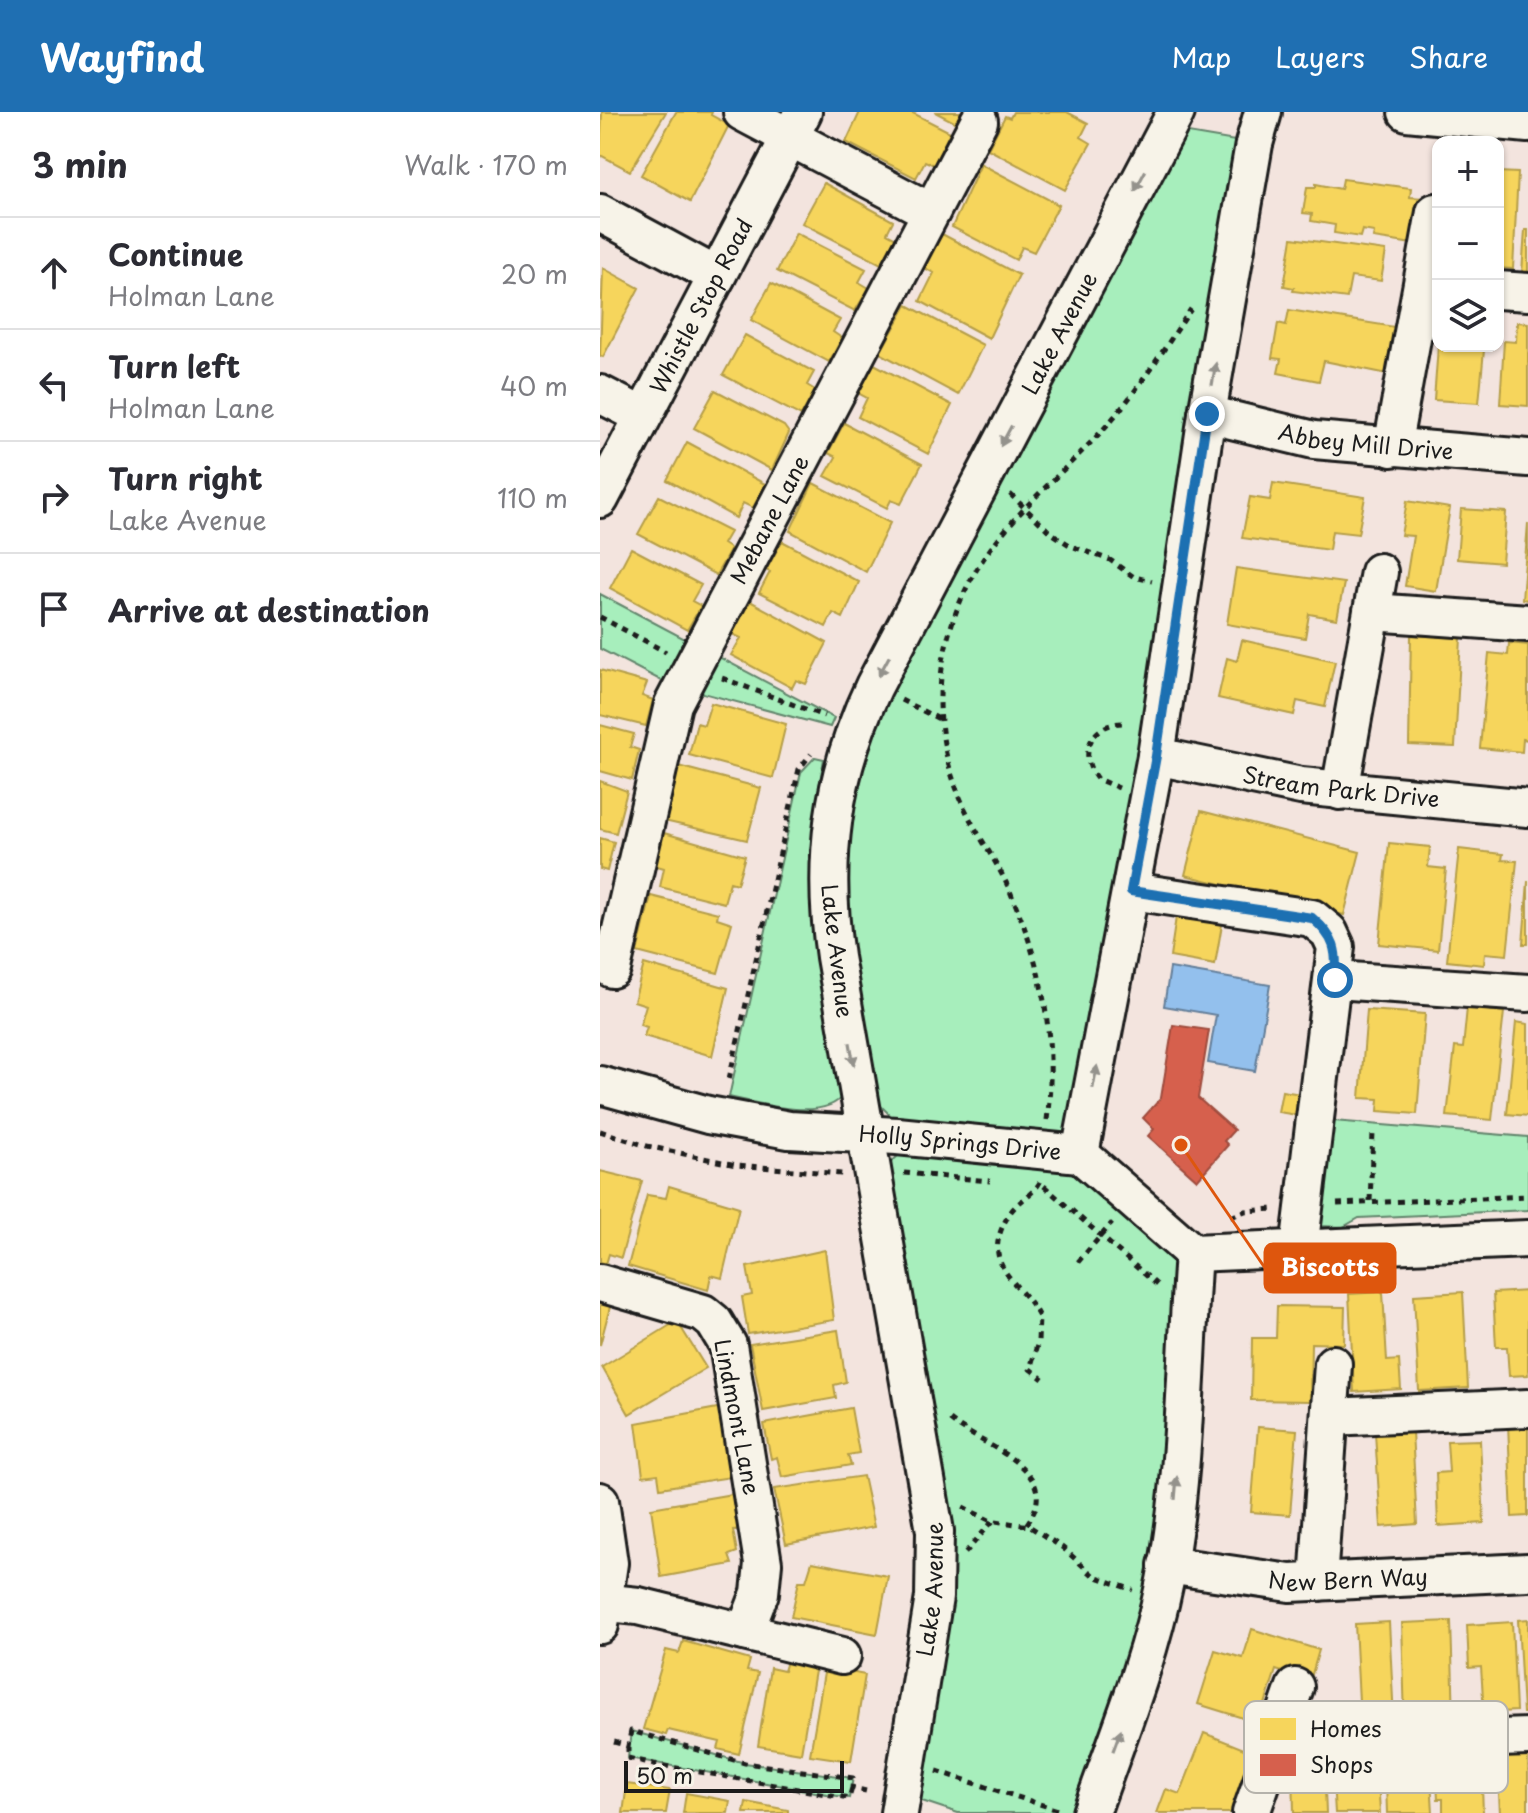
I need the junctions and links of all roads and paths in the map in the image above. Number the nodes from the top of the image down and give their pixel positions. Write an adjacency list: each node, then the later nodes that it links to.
1 (742, 112): 8 (street)
2 (1176, 112): 46 (street, Lake Avenue, one-way to 46)
3 (1263, 112): 18 (street, one-way to 3)
4 (1407, 112): 5 (street)
5 (1480, 116): 7 (street)
6 (979, 121): 9 (street, Mebane Lane)
7 (1528, 124)
8 (796, 125): 9 (street); 12 (street, Whistle Stop Road)
9 (931, 212): 38 (street, Mebane Lane)
10 (600, 213): 12 (street)
11 (1432, 256): 13 (street)
12 (717, 276): 19 (street, Whistle Stop Road)
13 (1430, 285): 20 (street)
14 (1504, 290): 15 (street)
15 (1528, 292)
16 (1196, 301): 24 (path)
17 (600, 394): 19 (street)
18 (1207, 414): 20 (street, Abbey Mill Drive); 33 (street)
19 (643, 416): 23 (street, Whistle Stop Road)
20 (1392, 448): 21 (street, Abbey Mill Drive)
21 (1528, 458)
22 (1005, 492): 24 (path)
23 (600, 499)
24 (1024, 507): 26 (path); 30 (path)
25 (1379, 572): 27 (street)
26 (1152, 581)
27 (1372, 612): 28 (street); 35 (street)
28 (1528, 623)
29 (892, 709): 30 (path)
30 (939, 719): 50 (path)
31 (1127, 723): 34 (path)
32 (811, 754): 42 (path)
33 (1156, 756): 35 (street, Stream Park Drive); 37 (street)
34 (1126, 787)
35 (1340, 791): 36 (street, Stream Park Drive)
36 (1528, 808)
37 (1131, 891): 40 (street); 47 (street, one-way to 37)
38 (610, 918): 39 (street, Mebane Lane)
39 (612, 969)
40 (1335, 980): 41 (street); 54 (street)
41 (1528, 993)
42 (729, 1079)
43 (600, 1085): 46 (street, Holly Springs Drive)
44 (600, 1131): 49 (path)
45 (1373, 1133): 53 (path)
46 (866, 1134): 50 (street, Holly Springs Drive); 90 (street, Lake Avenue)
47 (1080, 1154): 50 (street, Holly Springs Drive); 58 (street, Holly Springs Drive)
48 (903, 1173): 51 (path)
49 (842, 1174)
50 (1043, 1174): 60 (path); 62 (path)
51 (994, 1181)
52 (1528, 1196): 53 (path)
53 (1370, 1201): 54 (path)
54 (1305, 1207): 55 (path); 57 (street)
55 (1219, 1221)
56 (1528, 1239): 57 (street)
57 (1299, 1249): 58 (street)
58 (1193, 1253): 71 (street, one-way to 58)
59 (600, 1283): 77 (street, Lindmont Lane)
60 (1157, 1285)
61 (1333, 1364): 65 (street)
62 (1043, 1379)
63 (1528, 1408): 65 (street)
64 (943, 1414): 69 (path)
65 (1330, 1417): 73 (street)
66 (600, 1501): 76 (street)
67 (958, 1507): 68 (path)
68 (993, 1521): 69 (path); 70 (path)
69 (1026, 1525): 74 (path)
70 (963, 1554)
71 (1151, 1570): 73 (street, New Bern Way); 74 (path); 89 (street, one-way to 71)
72 (1528, 1572): 73 (street, New Bern Way)
73 (1318, 1582)
74 (1133, 1590): 75 (path)
75 (1130, 1601)
76 (601, 1610): 77 (street)
77 (745, 1632): 78 (street)
78 (842, 1656)
79 (1295, 1687): 80 (street)
80 (1290, 1701)
81 (1528, 1737): 82 (street)
82 (1508, 1738)
83 (614, 1742): 84 (path)
84 (628, 1746): 86 (path); 86 (path)
85 (933, 1770): 89 (path)
86 (852, 1788): 87 (path)
87 (866, 1791)
88 (1258, 1793): 91 (street)
89 (1074, 1811)
90 (903, 1812)
91 (1251, 1813)

